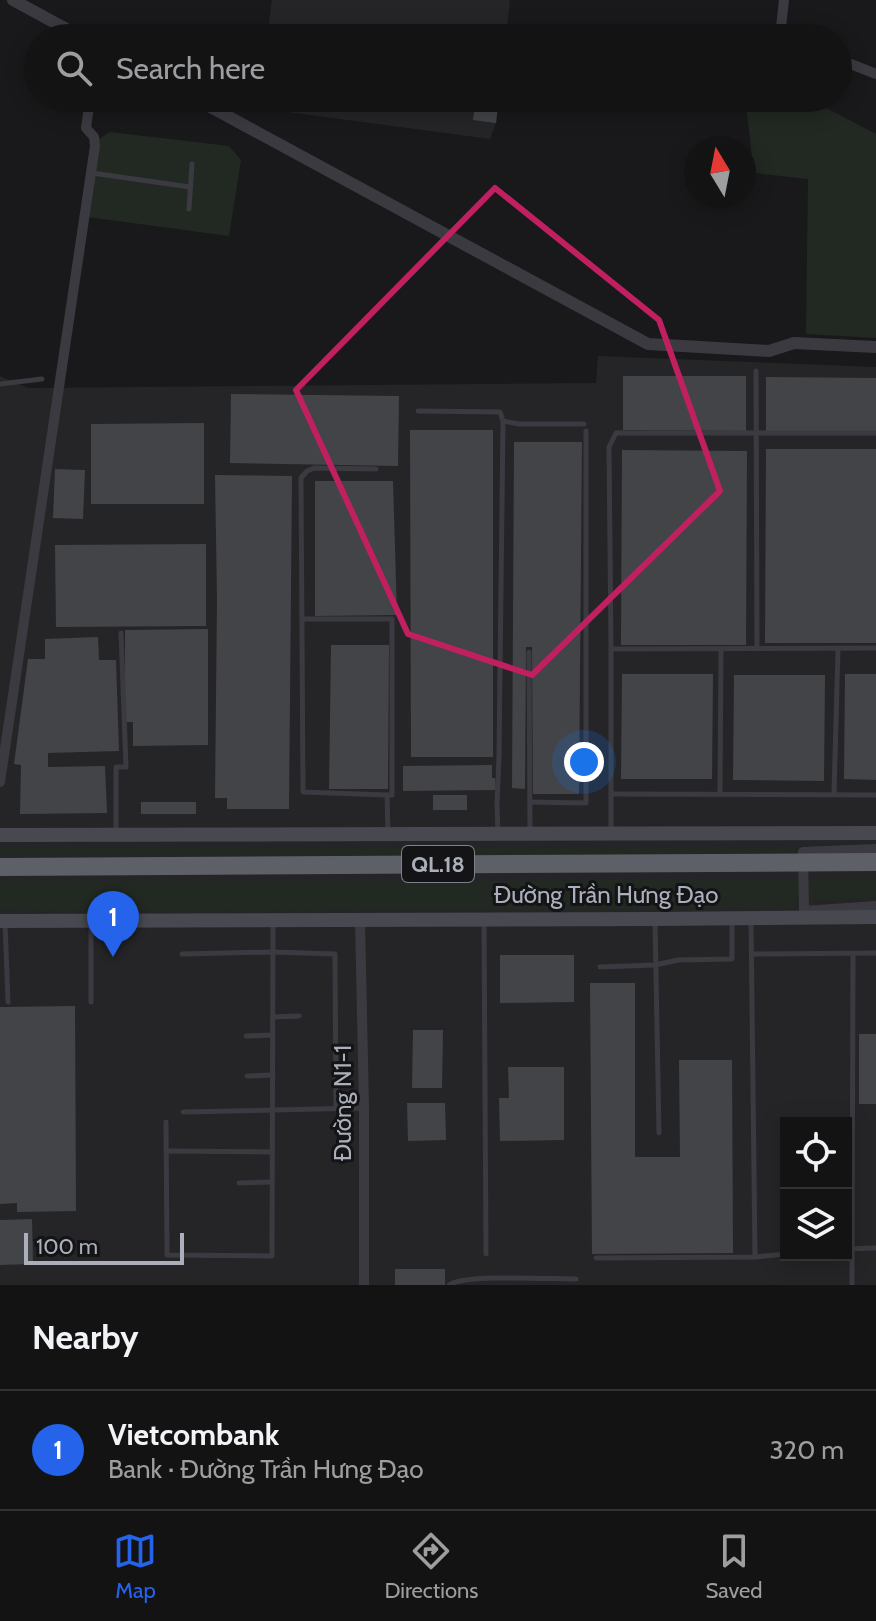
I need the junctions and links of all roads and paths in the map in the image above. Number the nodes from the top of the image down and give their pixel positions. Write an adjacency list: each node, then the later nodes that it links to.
1 (13, 0): 3 (street)
2 (784, 0): 4 (street)
3 (57, 24)
4 (781, 24)
5 (852, 65): 6 (street)
6 (876, 74)
7 (88, 112): 10 (street)
8 (220, 112): 13 (street)
9 (192, 164): 11 (lane)
10 (91, 173): 11 (lane); 30 (street)
11 (190, 187): 12 (lane)
12 (189, 209)
13 (876, 347)
14 (756, 371): 19 (lane)
15 (42, 379): 16 (lane)
16 (0, 384)
17 (418, 411): 18 (lane)
18 (503, 421): 36 (lane); 40 (lane)
19 (756, 433): 20 (lane); 25 (lane); 27 (lane)
20 (876, 433)
21 (376, 469): 22 (lane)
22 (303, 619): 33 (lane); 33 (lane)
23 (121, 633): 38 (lane)
24 (876, 648): 28 (lane)
25 (611, 649): 26 (lane); 31 (lane)
26 (721, 649): 27 (lane); 34 (lane)
27 (757, 649): 28 (lane)
28 (838, 649): 32 (lane)
29 (529, 652): 36 (lane)
30 (0, 782)
31 (611, 794): 34 (lane); 42 (lane)
32 (834, 794): 34 (lane); 35 (lane)
33 (387, 795): 39 (lane)
34 (720, 795)
35 (876, 795)
36 (530, 802): 41 (lane)
37 (876, 833): 42 (main road)
38 (116, 834): 39 (main road); 43 (main road)
39 (388, 834): 40 (main road)
40 (498, 834): 41 (main road)
41 (530, 834): 42 (main road)
42 (611, 834)
43 (0, 835)
44 (875, 854): 45 (highway, Đường Trần Hưng Đạo / QL.18); 46 (street)
45 (0, 867)
46 (876, 906)
47 (876, 917): 50 (main road, Đường Trần Hưng Đạo)
48 (655, 919): 49 (main road, Đường Trần Hưng Đạo); 52 (main road, Đường Trần Hưng Đạo); 61 (lane)
49 (732, 919): 50 (main road, Đường Trần Hưng Đạo); 61 (lane)
50 (751, 919): 60 (lane)
51 (273, 920): 53 (main road, Đường Trần Hưng Đạo); 55 (main road, Đường Trần Hưng Đạo); 56 (lane)
52 (484, 920): 53 (main road, Đường Trần Hưng Đạo); 84 (lane)
53 (360, 921): 72 (street, Đường N1-1)
54 (2, 922): 55 (main road, Đường Trần Hưng Đạo); 63 (lane)
55 (91, 922): 64 (lane)
56 (273, 952): 59 (lane); 66 (lane); 71 (lane)
57 (853, 953): 58 (lane); 60 (lane); 81 (lane)
58 (876, 953)
59 (182, 954)
60 (753, 954): 86 (lane)
61 (655, 965): 62 (lane); 76 (lane)
62 (600, 967)
63 (8, 1002)
64 (91, 1002)
65 (299, 1016): 66 (lane)
66 (273, 1017): 67 (lane)
67 (273, 1035): 68 (lane); 69 (lane)
68 (246, 1036)
69 (273, 1075): 70 (lane); 73 (lane)
70 (247, 1076)
71 (336, 1108): 72 (lane); 73 (lane)
72 (364, 1108): 90 (street, Đường N1-1)
73 (273, 1109): 74 (lane); 78 (lane)
74 (183, 1112)
75 (166, 1122): 77 (lane)
76 (659, 1133)
77 (166, 1151): 78 (lane); 79 (lane)
78 (272, 1152): 79 (lane)
79 (272, 1182): 80 (lane)
80 (239, 1183)
81 (850, 1189)
82 (852, 1248): 83 (lane)
83 (876, 1248)
84 (486, 1254)
85 (780, 1255): 86 (lane)
86 (755, 1257): 87 (lane)
87 (596, 1258)
88 (850, 1261): 92 (lane)
89 (576, 1279): 91 (lane)
90 (364, 1285)
91 (449, 1285)
92 (852, 1285)

